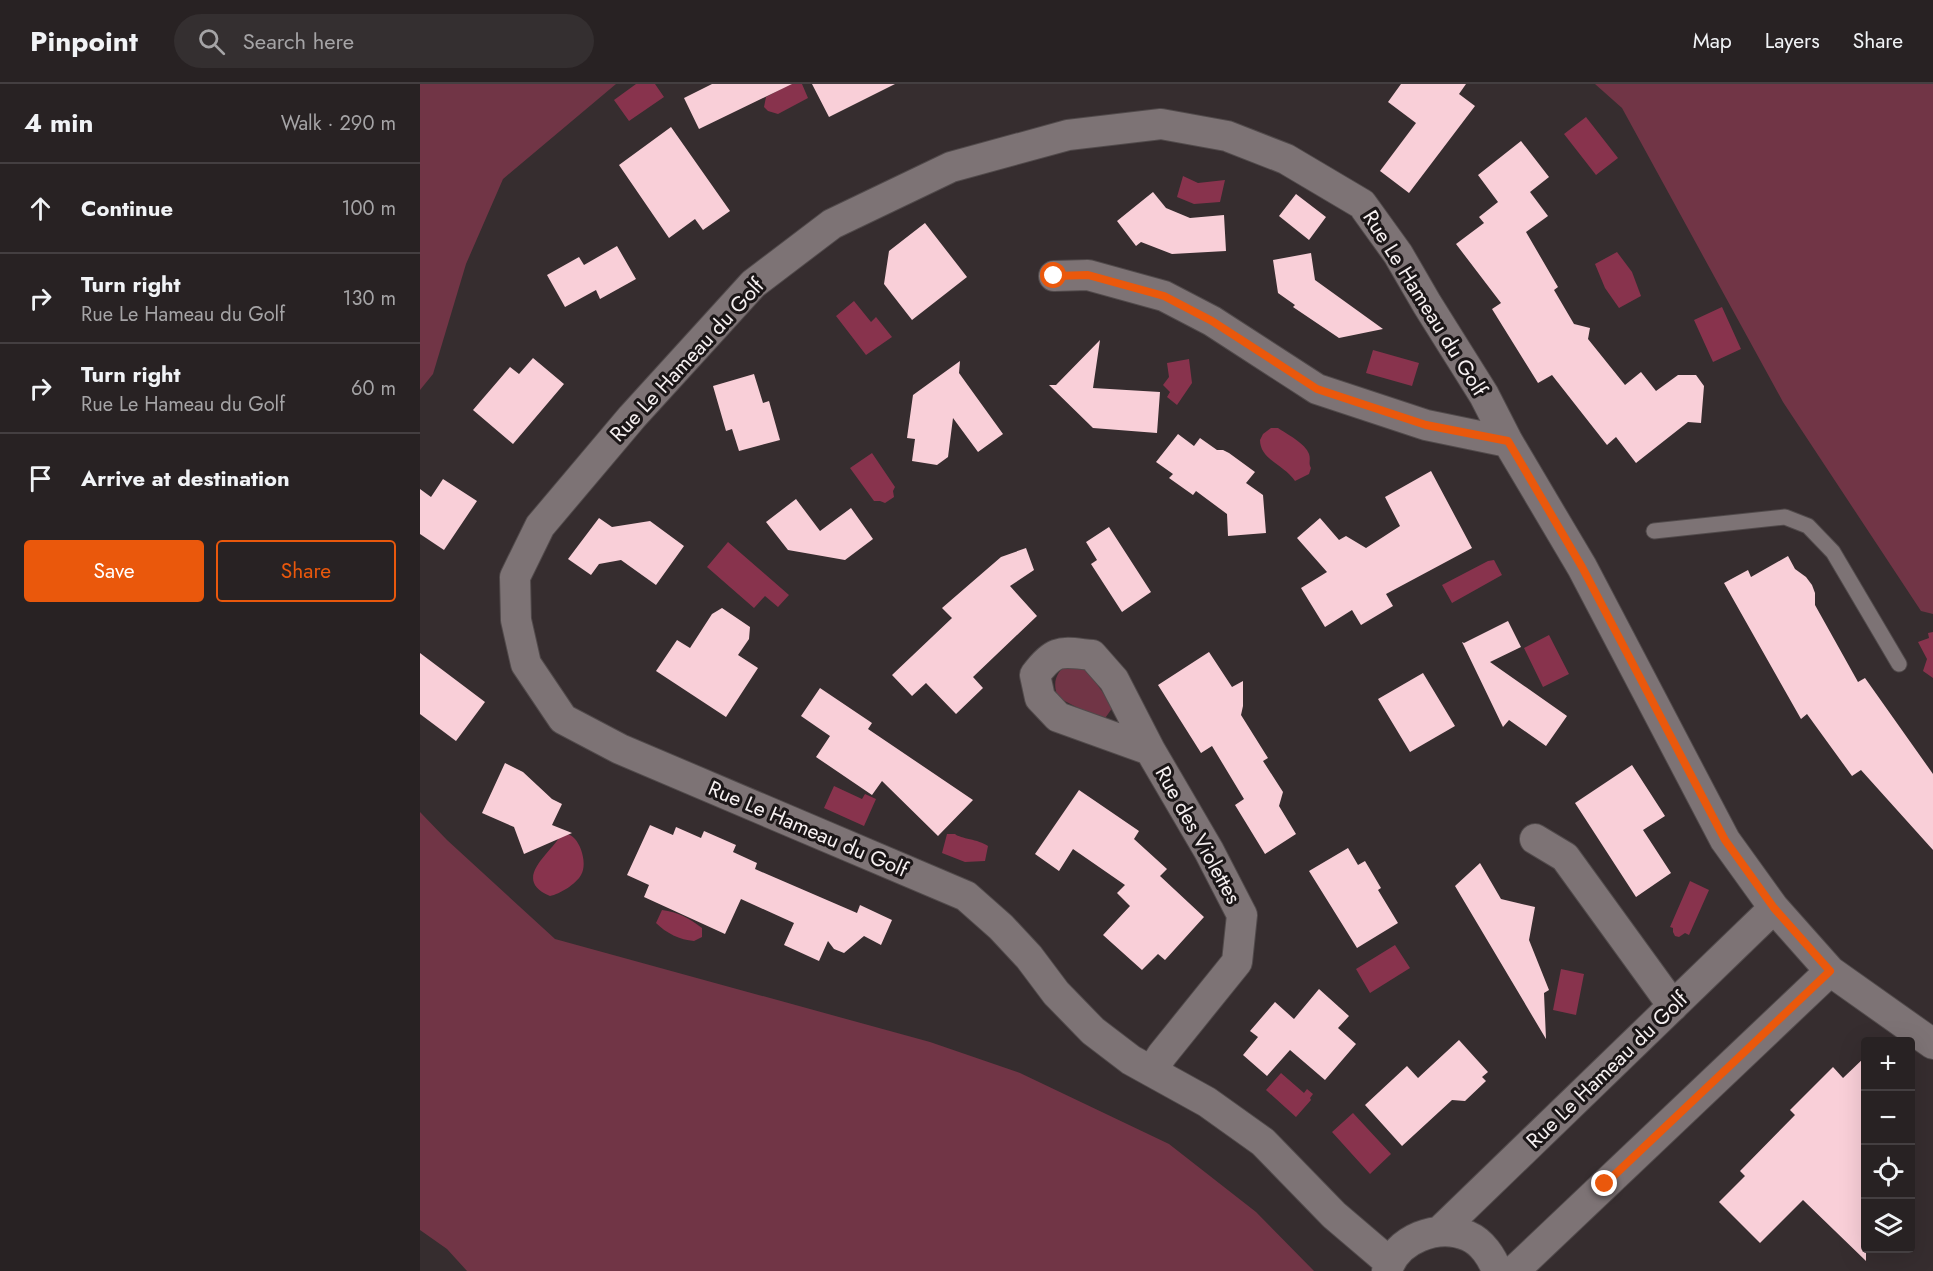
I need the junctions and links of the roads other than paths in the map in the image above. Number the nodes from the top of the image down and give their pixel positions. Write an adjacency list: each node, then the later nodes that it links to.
1 (1054, 276): 2 (street)
2 (1508, 441): 7 (street, Rue Le Hameau du Golf); 11 (street, Rue Le Hameau du Golf)
3 (1654, 531): 4 (lane)
4 (1899, 664)
5 (1150, 750): 11 (street, Rue des Violettes)
6 (1535, 839): 9 (street)
7 (1774, 908): 8 (street, Rue Le Hameau du Golf); 9 (street, Rue Le Hameau du Golf)
8 (1830, 971): 10 (street, Rue Le Hameau du Golf); 15 (street)
9 (1673, 1006): 12 (street, Rue Le Hameau du Golf)
10 (1933, 1044)
11 (1152, 1071): 13 (street, Rue Le Hameau du Golf)
12 (1440, 1231): 13 (street); 14 (street)
13 (1388, 1267)
14 (1497, 1271)
15 (1514, 1271)

